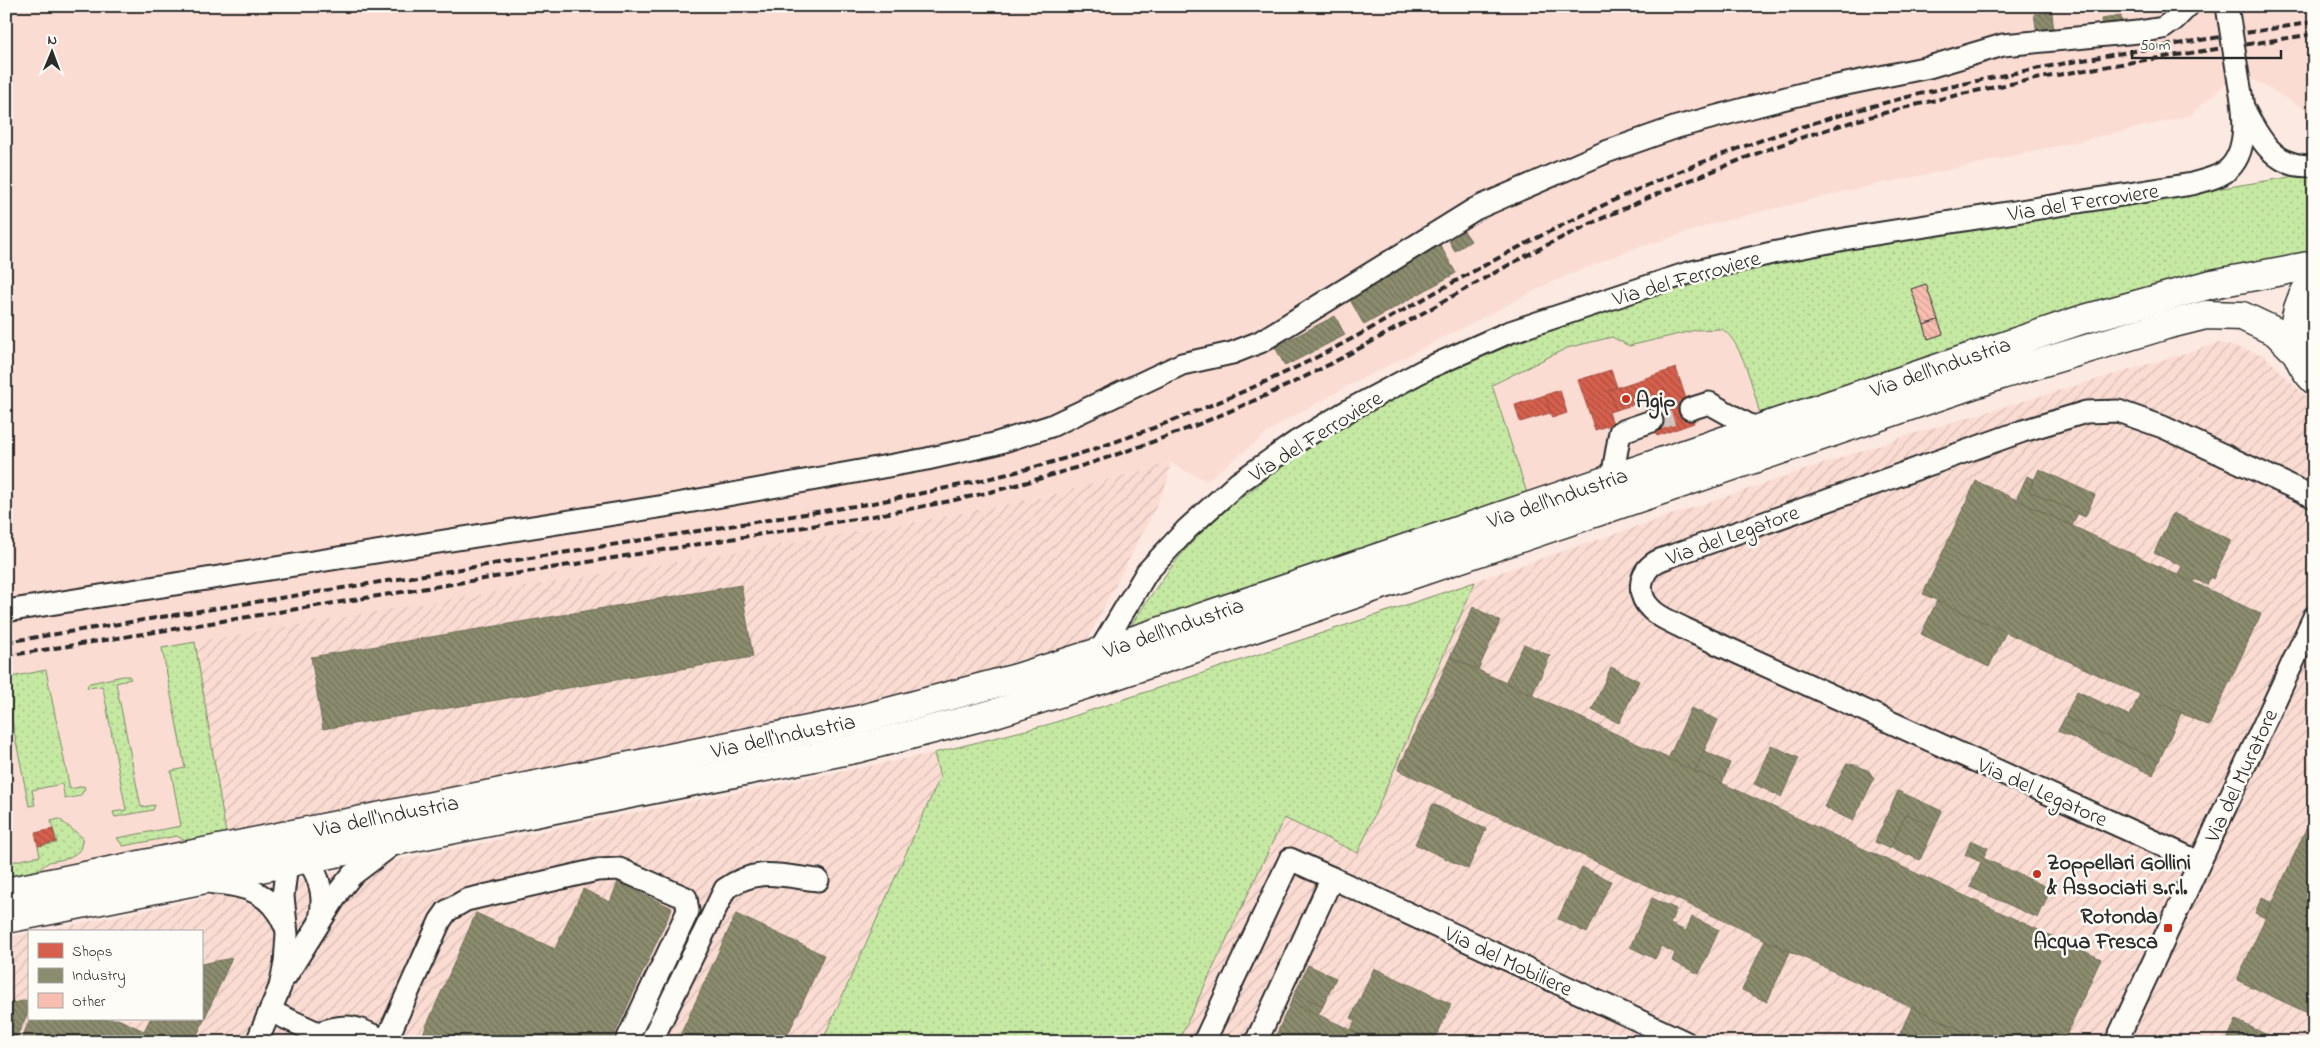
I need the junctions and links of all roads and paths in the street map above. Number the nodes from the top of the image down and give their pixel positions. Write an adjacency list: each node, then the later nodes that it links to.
1 (2188, 6): 14 (street)
2 (2227, 6): 3 (street, bridge)
3 (2244, 108): 4 (street); 16 (street, Via del Ferroviere)
4 (2314, 164)
5 (2314, 265): 11 (main road, Via dell'Industria)
6 (2314, 278): 7 (main road)
7 (2298, 354): 8 (main road); 18 (main road, Via dell'Industria)
8 (2314, 380)
9 (1690, 409): 11 (street)
10 (1652, 421): 12 (street)
11 (1756, 429): 12 (main road, Via dell'Industria)
12 (1612, 478): 16 (main road, Via dell'Industria)
13 (2314, 497): 20 (street, Via del Legatore)
14 (6, 611)
15 (2314, 617): 20 (street, Via del Muratore)
16 (1099, 652): 17 (main road, Via dell'Industria)
17 (291, 835): 19 (street); 24 (main road, Via dell'Industria)
18 (398, 841): 19 (main road, Via dell'Industria); 26 (street)
19 (297, 861): 23 (main road, Via dell'Industria); 26 (street); 27 (street)
20 (2199, 862): 38 (street, Via del Muratore)
21 (1332, 878): 35 (street, Via del Mobiliere); 36 (street); 37 (street, Via del Mobiliere)
22 (818, 880): 34 (street)
23 (189, 883): 25 (main road, Via dell'Industria); 27 (street)
24 (6, 892)
25 (6, 919)
26 (319, 924): 28 (street)
27 (287, 934): 28 (street)
28 (280, 987): 29 (street)
29 (270, 1011): 30 (street); 31 (street)
30 (317, 1038): 32 (street)
31 (257, 1042)
32 (386, 1042): 33 (street)
33 (626, 1042)
34 (651, 1042)
35 (1204, 1042)
36 (1256, 1042)
37 (1685, 1042)
38 (2116, 1042)

